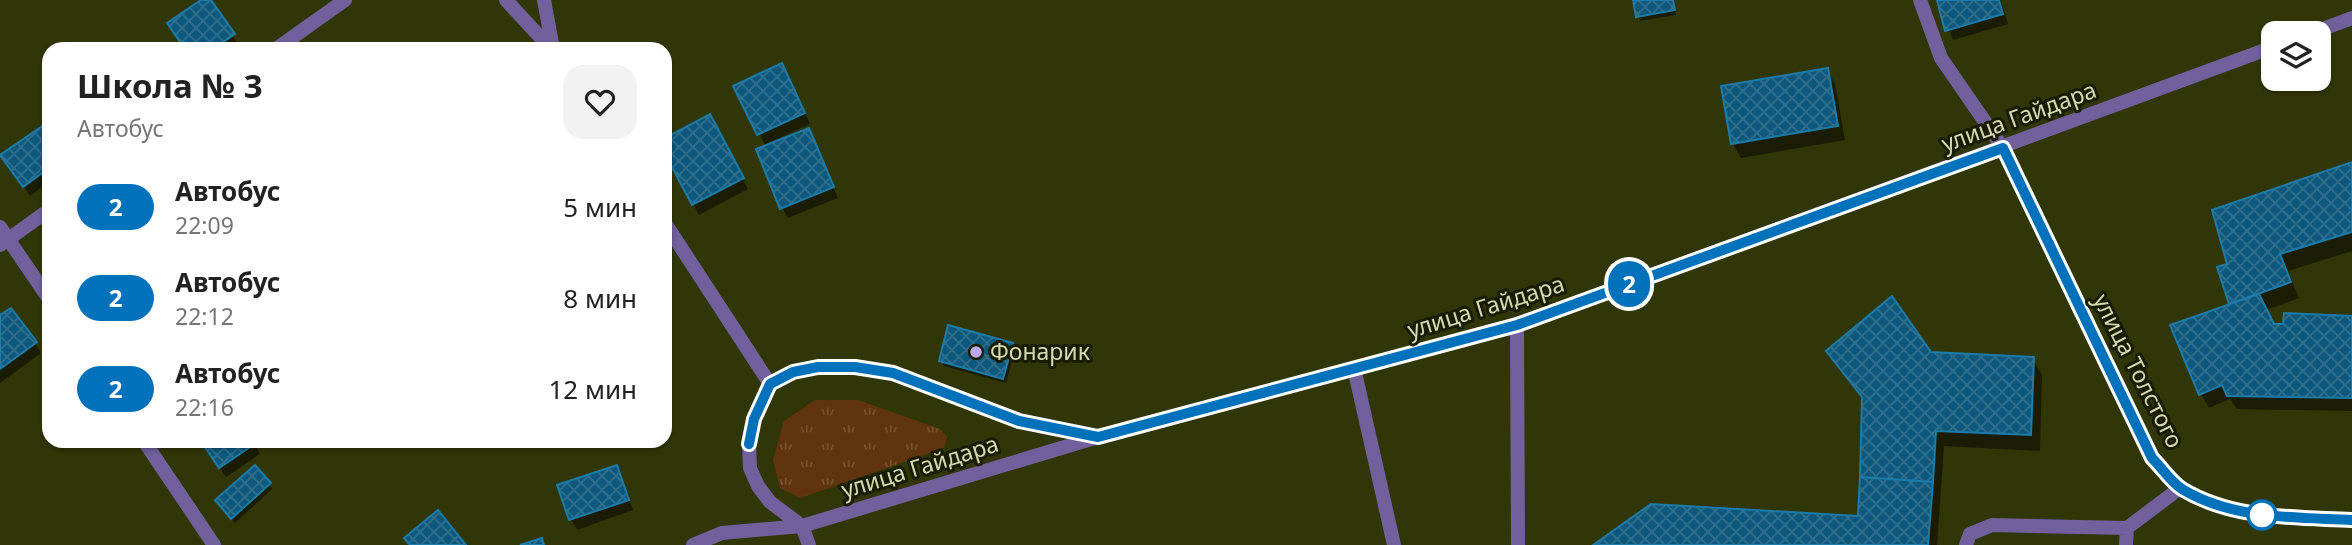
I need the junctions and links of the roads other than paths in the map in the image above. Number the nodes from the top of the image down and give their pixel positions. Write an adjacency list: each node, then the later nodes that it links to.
1 (345, 0): 7 (street)
2 (506, 0): 8 (street)
3 (544, 0): 9 (street)
4 (1920, 0): 11 (street, улица Толстого)
5 (2352, 18): 6 (street)
6 (2331, 26)
7 (286, 42)
8 (545, 42)
9 (551, 42)
10 (2261, 51): 11 (street, улица Гайдара)
11 (2003, 148): 16 (street, улица Гайдара); 21 (street, улица Толстого)
12 (42, 213): 14 (street)
13 (672, 234): 18 (street)
14 (3, 237): 15 (street)
15 (42, 290)
16 (1517, 325): 17 (street, улица Гайдара); 29 (street)
17 (1354, 368): 19 (street, улица Гайдара); 28 (street)
18 (770, 384): 19 (street); 23 (street)
19 (1098, 437): 23 (street, улица Гайдара)
20 (149, 448): 25 (street)
21 (2180, 488): 22 (street, улица Толстого); 24 (street)
22 (2352, 520)
23 (802, 526): 26 (street, улица Гайдара); 27 (street)
24 (2127, 528): 30 (street); 31 (street)
25 (214, 545)
26 (693, 545)
27 (809, 545)
28 (1394, 545)
29 (1518, 545)
30 (1966, 545)
31 (2126, 545)

